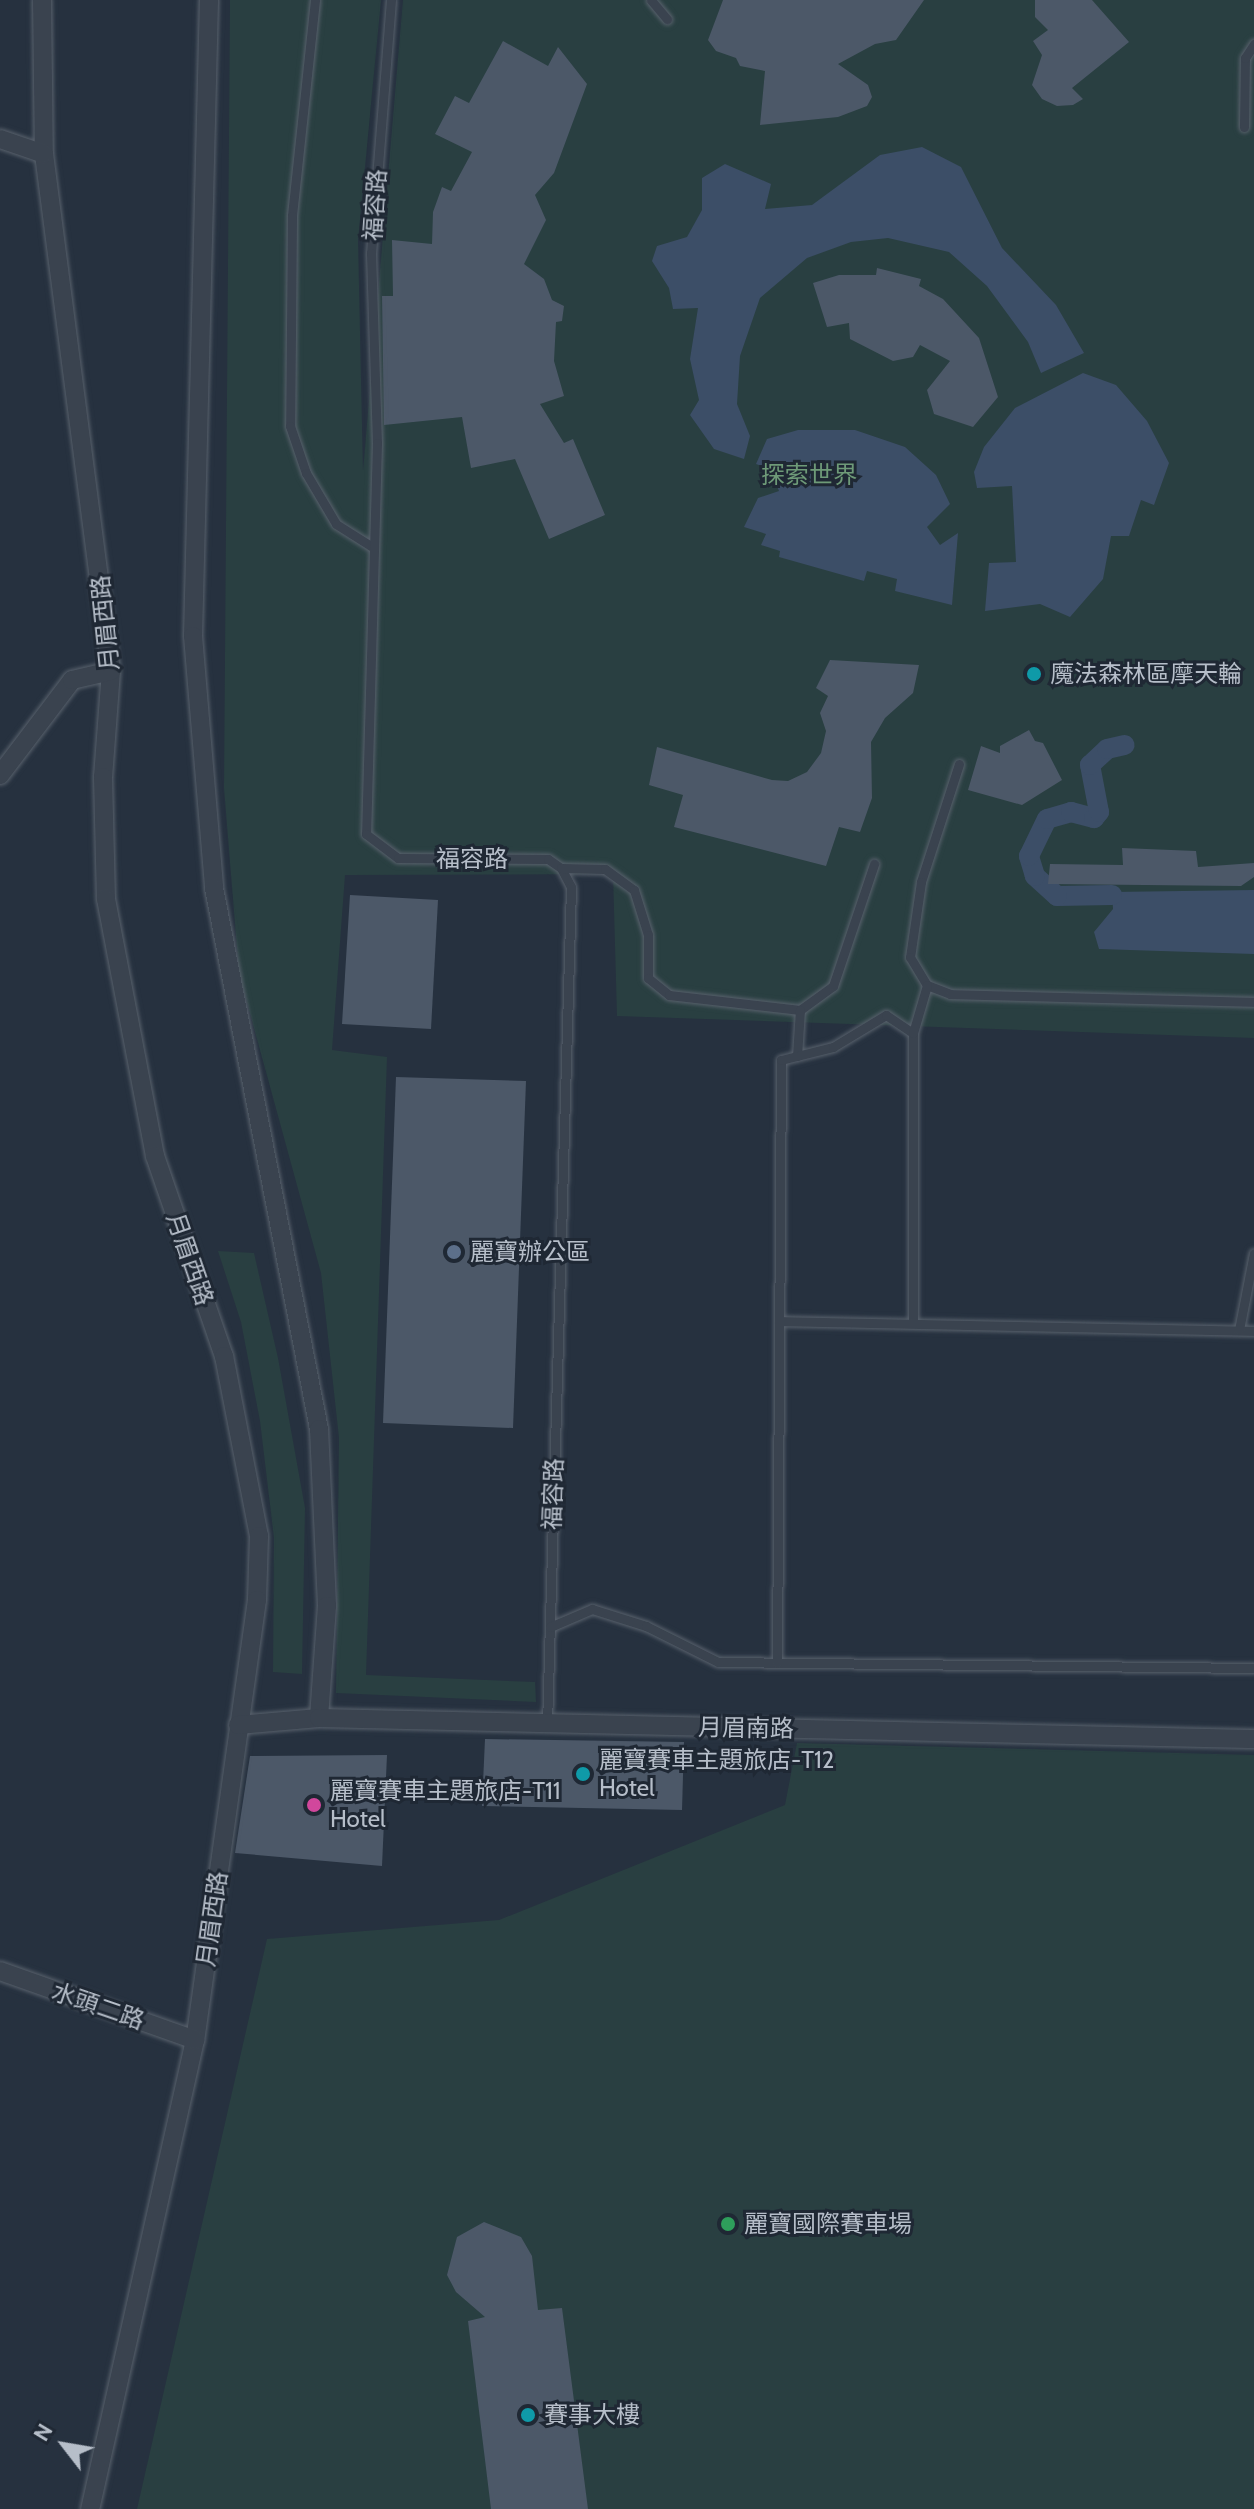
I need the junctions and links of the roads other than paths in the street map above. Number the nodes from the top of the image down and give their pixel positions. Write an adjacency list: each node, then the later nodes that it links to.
1 (42, 0): 10 (street, 月眉西路)
2 (209, 0): 30 (street)
3 (315, 0): 11 (lane)
4 (391, 0): 11 (lane, 福容路)
5 (651, 0): 6 (lane)
6 (667, 19)
7 (1254, 44): 8 (lane)
8 (1244, 127)
9 (0, 139): 10 (street)
10 (44, 154): 12 (street, 月眉西路)
11 (374, 548): 16 (lane, 福容路)
12 (111, 671): 14 (street); 32 (street, 月眉西路)
13 (959, 764): 17 (lane)
14 (0, 775)
15 (874, 864): 19 (lane)
16 (561, 868): 19 (lane); 27 (lane, 福容路)
17 (927, 985): 18 (lane); 20 (lane)
18 (1254, 1002)
19 (800, 1010): 21 (lane)
20 (913, 1033): 21 (lane); 24 (lane)
21 (797, 1056): 23 (lane)
22 (1254, 1253): 25 (lane)
23 (779, 1321): 24 (lane); 28 (lane)
24 (913, 1323): 25 (lane)
25 (1239, 1330): 26 (lane)
26 (1254, 1331)
27 (550, 1627): 28 (lane); 31 (lane, 福容路)
28 (777, 1663): 29 (lane)
29 (1254, 1668)
30 (319, 1718): 31 (street, 月眉南路); 32 (street, 月眉南路)
31 (547, 1723): 33 (street, 月眉南路)
32 (238, 1725): 35 (street, 月眉西路)
33 (1254, 1739)
34 (0, 1971): 35 (street, 水頭二路)
35 (195, 2040): 36 (street, 月眉西路)
36 (90, 2509)

